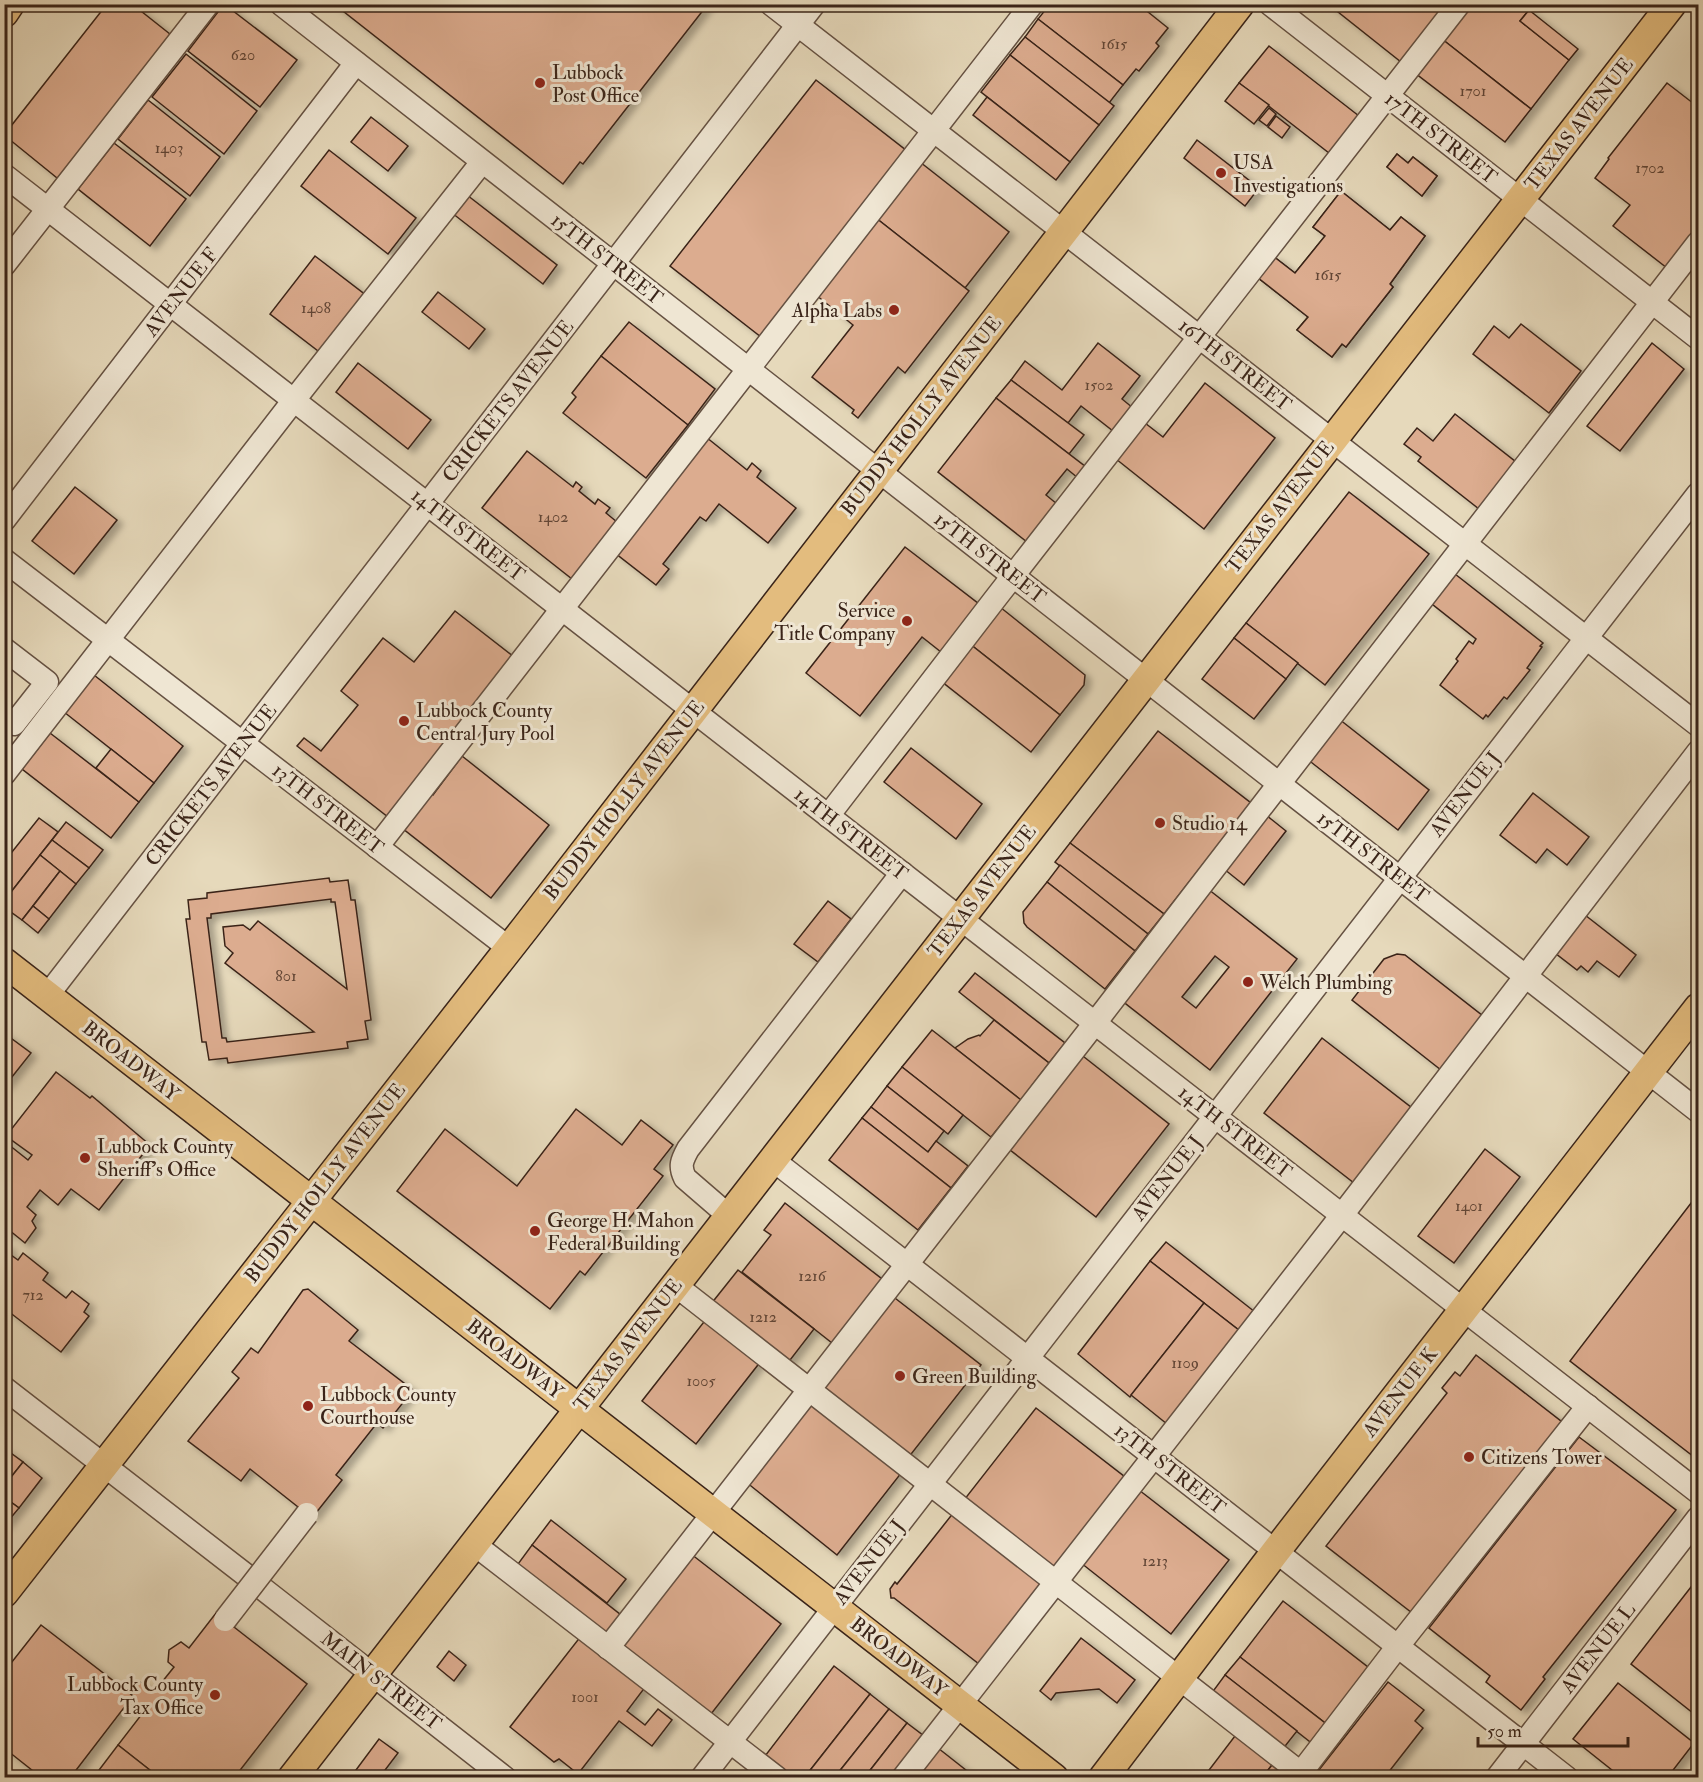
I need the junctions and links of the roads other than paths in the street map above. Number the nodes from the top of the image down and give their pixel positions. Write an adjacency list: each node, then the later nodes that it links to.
1 (10, 4): 11 (main road)
2 (208, 4): 19 (street)
3 (281, 4): 13 (street, 15TH STREET)
4 (771, 4): 12 (street, 16TH STREET)
5 (814, 4): 12 (street, CRICKETS AVENUE)
6 (1032, 4): 15 (street)
7 (1240, 4): 20 (main road, BUDDY HOLLY AVENUE)
8 (1270, 4): 14 (street, 17TH STREET)
9 (1459, 4): 14 (street)
10 (1672, 4): 18 (main road, TEXAS AVENUE)
11 (4, 13)
12 (798, 26): 15 (street, 16TH STREET); 22 (street, CRICKETS AVENUE)
13 (356, 63): 16 (street, 15TH STREET); 25 (street, AVENUE F)
14 (1389, 97): 18 (street, 17TH STREET); 26 (street)
15 (933, 130): 20 (street, 16TH STREET); 28 (street)
16 (482, 162): 22 (street, 15TH STREET); 29 (street)
17 (4, 175): 19 (street, 14TH STREET)
18 (1520, 199): 24 (street, 17TH STREET); 30 (main road, TEXAS AVENUE)
19 (48, 209): 23 (street); 25 (street, 14TH STREET)
20 (1064, 232): 26 (street, 16TH STREET); 31 (main road, BUDDY HOLLY AVENUE)
21 (1698, 243): 24 (street)
22 (614, 264): 28 (street, 15TH STREET); 33 (street, CRICKETS AVENUE)
23 (4, 265)
24 (1653, 303): 27 (street, 17TH STREET); 35 (street)
25 (171, 305): 29 (street, 14TH STREET); 34 (street, AVENUE F)
26 (1199, 337): 30 (street, 16TH STREET); 37 (street)
27 (1698, 338)
28 (748, 369): 31 (street, 15TH STREET); 38 (street)
29 (294, 400): 33 (street, 14TH STREET); 40 (street)
30 (1332, 441): 35 (street, 16TH STREET); 42 (main road, TEXAS AVENUE)
31 (879, 471): 37 (street, 15TH STREET); 43 (main road, BUDDY HOLLY AVENUE)
32 (1698, 494): 39 (street, AVENUE J)
33 (428, 504): 38 (street, 14TH STREET); 46 (street, CRICKETS AVENUE)
34 (4, 520)
35 (1465, 544): 39 (street, 16TH STREET); 49 (street)
36 (4, 560): 40 (street, 13TH STREET)
37 (1013, 576): 42 (street, 15TH STREET); 50 (street)
38 (562, 608): 43 (street, 14TH STREET); 51 (street)
39 (1586, 638): 45 (street, 16TH STREET); 53 (street, AVENUE J)
40 (109, 641): 46 (street, 13TH STREET); 48 (street)
41 (4, 649): 44 (street)
42 (1146, 680): 49 (street, 15TH STREET); 54 (main road, TEXAS AVENUE)
43 (693, 711): 50 (street, 14TH STREET); 55 (main road, BUDDY HOLLY AVENUE)
44 (4, 716)
45 (1698, 725)
46 (243, 744): 51 (street, 13TH STREET); 58 (street, CRICKETS AVENUE)
47 (1698, 752): 57 (street)
48 (4, 774)
49 (1279, 784): 53 (street, 15TH STREET); 60 (street)
50 (828, 816): 52 (street, 14TH STREET)
51 (377, 847): 55 (street, 13TH STREET)
52 (902, 873): 54 (street, 14TH STREET); 67 (street)
53 (1400, 878): 57 (street, 15TH STREET); 63 (street, AVENUE J)
54 (960, 918): 60 (street, 14TH STREET); 64 (main road, TEXAS AVENUE)
55 (509, 948): 65 (main road, BUDDY HOLLY AVENUE)
56 (4, 962): 58 (main road, BROADWAY)
57 (1526, 976): 61 (street, 15TH STREET); 66 (street)
58 (47, 996): 65 (main road, BROADWAY)
59 (1698, 1008): 61 (main road, AVENUE K)
60 (1095, 1023): 63 (street, 14TH STREET); 68 (street)
61 (1648, 1072): 62 (street, 15TH STREET); 70 (main road, AVENUE K)
62 (1698, 1111)
63 (1215, 1116): 66 (street, 14TH STREET); 71 (street, AVENUE J)
64 (773, 1160): 67 (main road, TEXAS AVENUE); 68 (street, 13TH STREET)
65 (311, 1201): 75 (main road, BROADWAY); 77 (main road, BUDDY HOLLY AVENUE)
66 (1342, 1215): 70 (street, 14TH STREET); 76 (street)
67 (729, 1216): 69 (main road, TEXAS AVENUE)
68 (908, 1265): 71 (street, 13TH STREET); 73 (street)
69 (675, 1285): 73 (street); 75 (main road, TEXAS AVENUE)
70 (1464, 1310): 74 (street, 14TH STREET); 84 (main road, AVENUE K)
71 (1028, 1358): 76 (street, 13TH STREET); 78 (street, AVENUE J)
72 (4, 1388): 77 (street, MAIN STREET)
73 (809, 1390): 78 (street); 80 (street)
74 (1588, 1406): 79 (street, 14TH STREET); 89 (street)
75 (579, 1409): 80 (main road, BROADWAY); 83 (main road, TEXAS AVENUE)
76 (1154, 1456): 84 (street, 13TH STREET); 85 (street)
77 (104, 1465): 86 (main road, BUDDY HOLLY AVENUE); 91 (street, MAIN STREET)
78 (930, 1484): 85 (street); 87 (street, AVENUE J)
79 (1698, 1492)
80 (713, 1513): 87 (main road, BROADWAY); 90 (street)
81 (308, 1514): 88 (street, bridge)
82 (1698, 1518): 95 (street, AVENUE L)
83 (474, 1544): 90 (street); 91 (main road, TEXAS AVENUE)
84 (1276, 1551): 89 (street, 13TH STREET); 92 (main road, AVENUE K)
85 (1056, 1581): 92 (street); 93 (street)
86 (4, 1593)
87 (835, 1607): 93 (main road, BROADWAY); 94 (street, AVENUE J)
88 (225, 1620)
89 (1398, 1646): 95 (street, 13TH STREET); 97 (street)
90 (608, 1648): 94 (street)
91 (372, 1674): 98 (main road, TEXAS AVENUE); 99 (street, MAIN STREET)
92 (1179, 1678): 97 (street); 103 (main road, AVENUE K)
93 (961, 1705): 96 (main road, BROADWAY); 102 (street)
94 (729, 1742): 100 (street, AVENUE J); 101 (street)
95 (1523, 1744): 104 (street, AVENUE L); 105 (street, 13TH STREET)
96 (1040, 1774)
97 (1302, 1776)
98 (292, 1778)
99 (505, 1778)
100 (702, 1778)
101 (777, 1778)
102 (903, 1778)
103 (1103, 1778)
104 (1497, 1778)
105 (1567, 1778)

